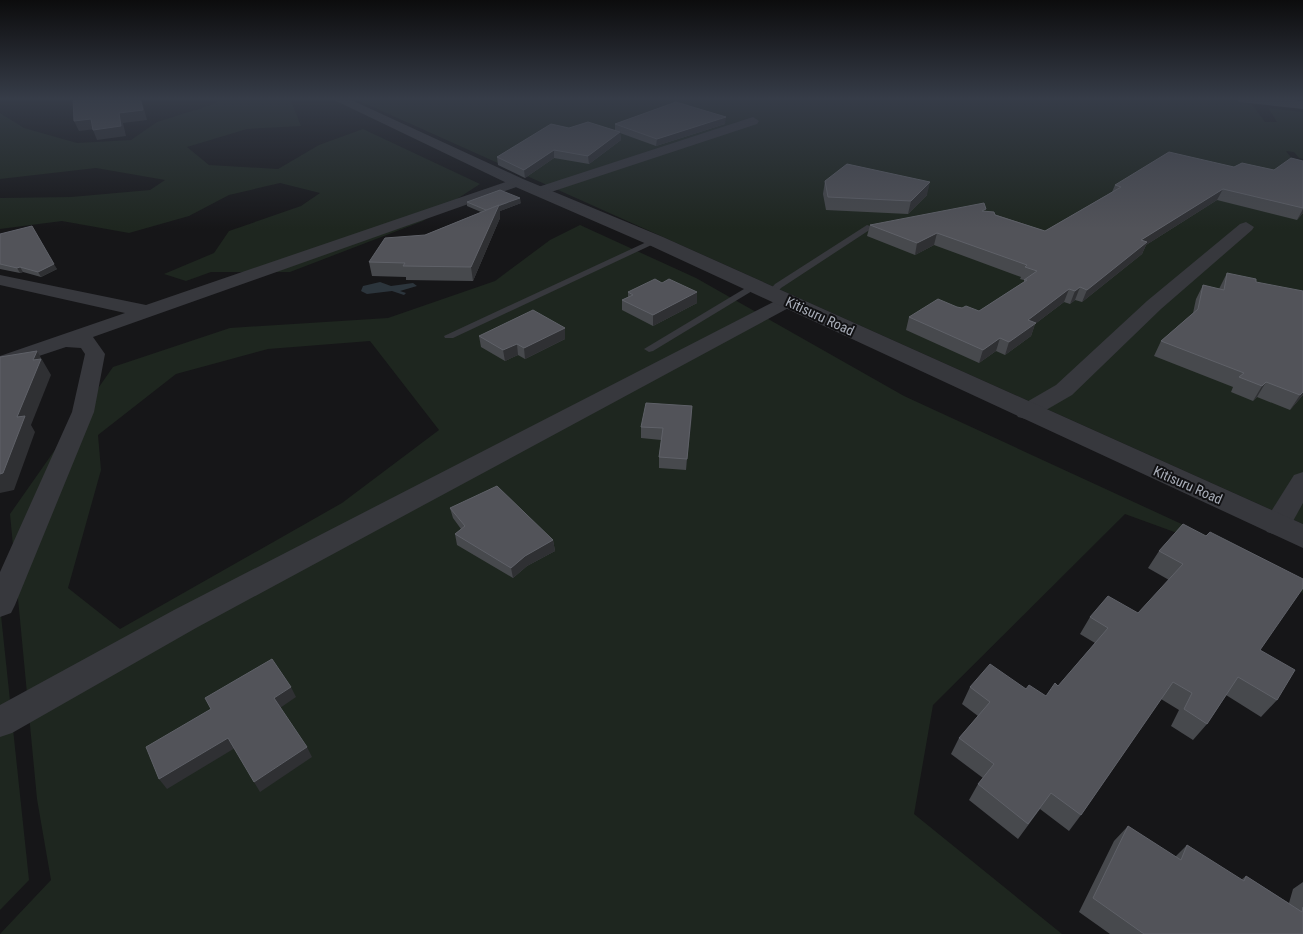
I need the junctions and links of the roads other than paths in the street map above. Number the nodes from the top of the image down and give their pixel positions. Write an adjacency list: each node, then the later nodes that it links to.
1 (430, 142): 3 (street, Kitisuru Road)
2 (690, 142): 4 (street)
3 (517, 182): 4 (street, Kitisuru Road); 10 (street)
4 (540, 191): 7 (street, Kitisuru Road)
5 (870, 227): 9 (lane)
6 (1246, 227): 15 (street)
7 (656, 241): 9 (street, Kitisuru Road); 11 (lane)
8 (0, 280): 10 (street)
9 (771, 294): 13 (lane); 15 (street, Kitisuru Road); 20 (street)
10 (150, 312): 12 (street)
11 (449, 336)
12 (67, 340): 14 (street); 19 (street)
13 (649, 348)
14 (0, 363)
15 (1026, 412): 17 (street, Kitisuru Road)
16 (1303, 481): 17 (street)
17 (1277, 525): 18 (street, Kitisuru Road)
18 (1303, 537)
19 (0, 605)
20 (0, 722)

